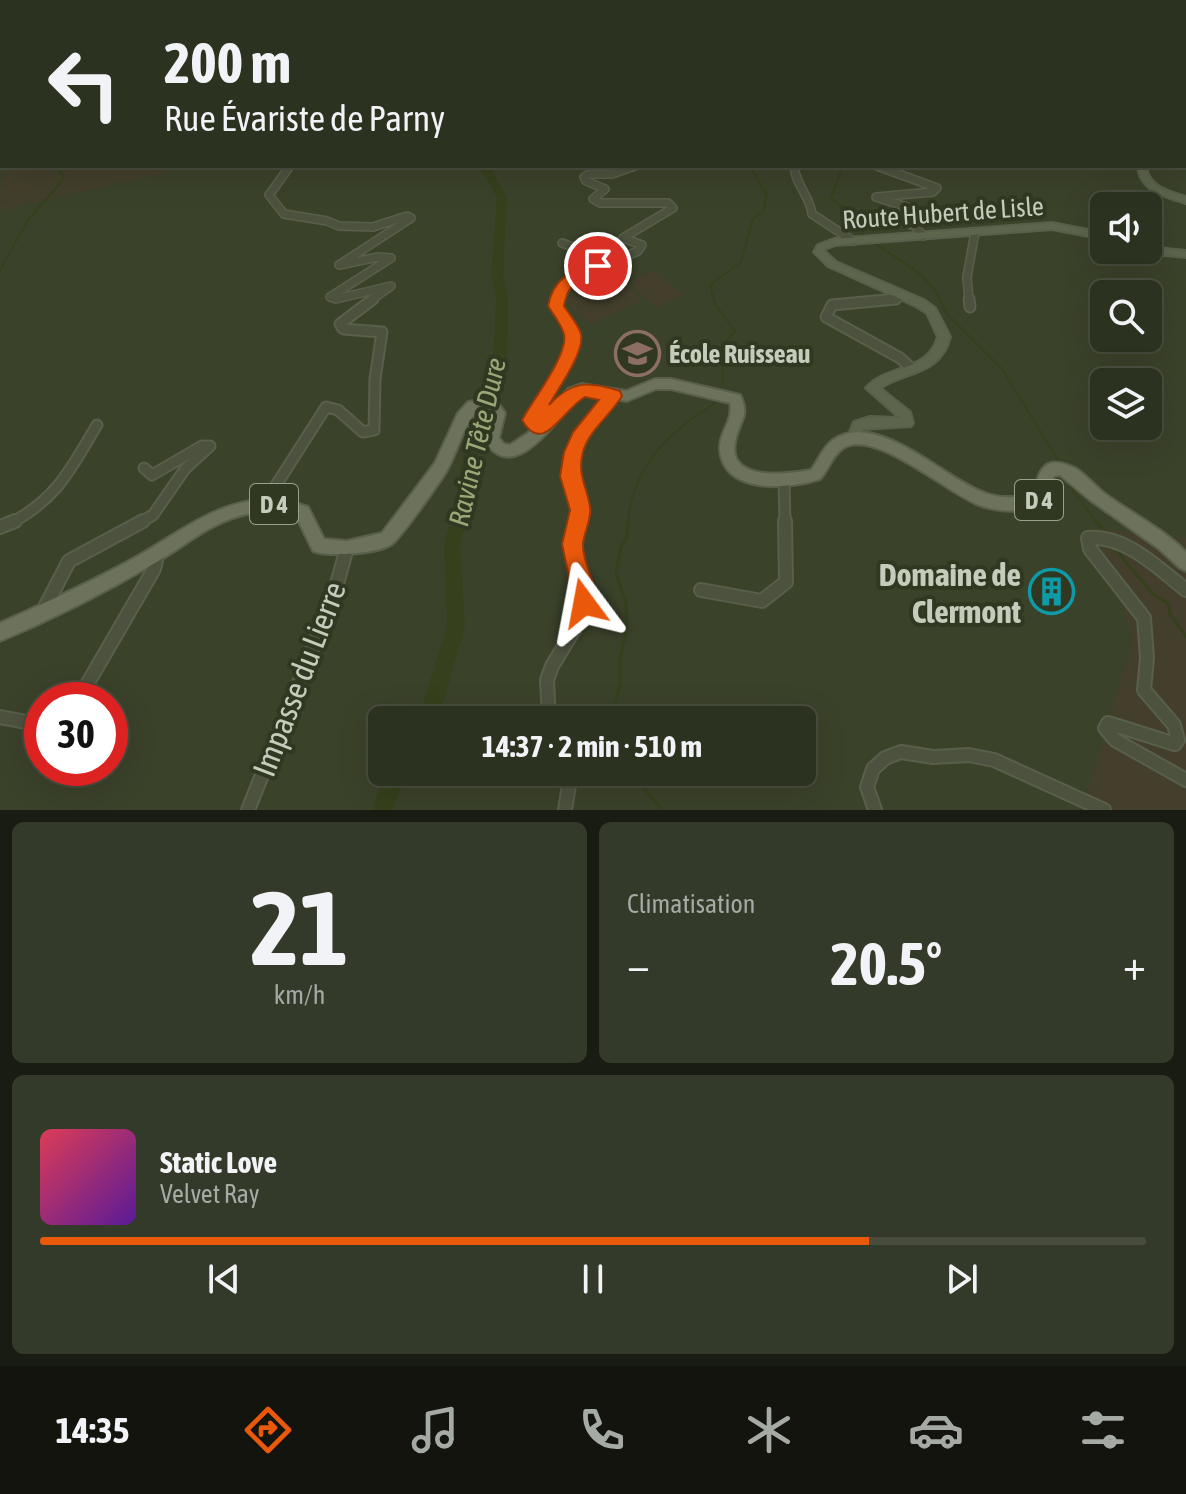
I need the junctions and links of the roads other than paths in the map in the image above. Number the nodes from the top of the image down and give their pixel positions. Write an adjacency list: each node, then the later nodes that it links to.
1 (289, 168): 24 (street)
2 (629, 168): 14 (street)
3 (794, 168): 10 (street)
4 (882, 168): 9 (street)
5 (1142, 168): 6 (main road)
6 (1186, 200)
7 (975, 232): 8 (main road, Route Hubert de Lisle); 9 (main road, Route Hubert de Lisle); 16 (street)
8 (1090, 233)
9 (923, 236): 10 (main road, Route Hubert de Lisle)
10 (853, 241): 15 (main road, Route Hubert de Lisle)
11 (562, 243): 14 (street)
12 (1162, 252): 13 (main road)
13 (1186, 254)
14 (630, 256): 20 (street)
15 (903, 295): 17 (main road, Route Hubert de Lisle); 17 (street)
16 (970, 307)
17 (912, 369): 21 (main road, Route Hubert de Lisle)
18 (613, 396): 20 (main road); 23 (main road); 34 (street)
19 (97, 425): 25 (street)
20 (540, 429): 26 (main road)
21 (854, 437): 23 (main road); 28 (main road, D 4)
22 (144, 468): 31 (street)
23 (784, 480): 29 (street)
24 (264, 504): 26 (main road, D 4); 27 (main road, D 4)
25 (0, 527)
26 (347, 548): 39 (street, Impasse du Lierre)
27 (158, 552): 31 (main road, D 4); 33 (street)
28 (1186, 563)
29 (701, 590)
30 (1186, 590): 37 (street)
31 (43, 611): 32 (main road, D 4)
32 (1, 629)
33 (88, 682)
34 (548, 706)
35 (0, 717): 36 (street)
36 (24, 722)
37 (1186, 780)
38 (569, 786): 40 (street)
39 (248, 810)
40 (565, 810)
41 (875, 810): 42 (street)
42 (1104, 810)

